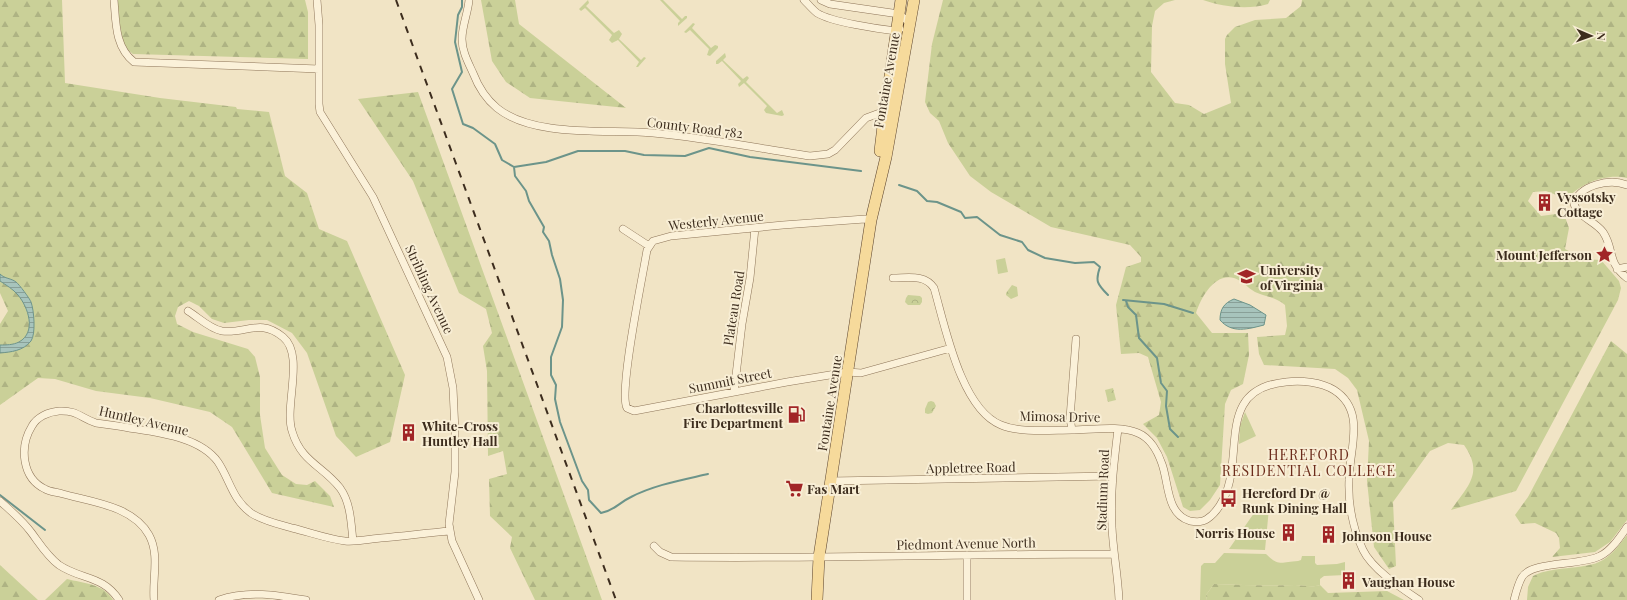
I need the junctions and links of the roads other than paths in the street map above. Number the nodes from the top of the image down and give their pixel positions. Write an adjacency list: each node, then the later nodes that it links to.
1 (114, 0): 11 (street)
2 (318, 0): 11 (street, Stribling Avenue)
3 (469, 0): 12 (street, County Road 782)
4 (804, 0): 10 (street)
5 (821, 0): 8 (street)
6 (901, 0): 8 (main road, Fontaine Avenue)
7 (914, 0): 9 (main road, Fontaine Avenue)
8 (899, 14): 9 (street); 10 (main road, Fontaine Avenue)
9 (910, 22): 10 (street); 14 (main road, Fontaine Avenue)
10 (896, 31): 12 (main road, Fontaine Avenue)
11 (319, 70): 33 (street, Stribling Avenue)
12 (885, 111): 14 (main road, Fontaine Avenue)
13 (1627, 185): 19 (street)
14 (872, 216): 15 (street, Westerly Avenue); 25 (main road, Fontaine Avenue)
15 (755, 228): 17 (street, Westerly Avenue); 26 (street, Plateau Road)
16 (623, 229): 17 (street)
17 (649, 246): 26 (street, Summit Street)
18 (1627, 267): 19 (street)
19 (1617, 269): 21 (street)
20 (893, 278): 24 (street, Mimosa Drive)
21 (1627, 278)
22 (188, 311): 34 (street)
23 (1076, 339): 28 (street)
24 (951, 348): 25 (street); 28 (street, Mimosa Drive)
25 (848, 372): 26 (street, Summit Street); 30 (main road, Fontaine Avenue)
26 (734, 392)
27 (1118, 429): 28 (street, Mimosa Drive); 29 (street, Stadium Road); 47 (street, Mimosa Drive)
28 (1072, 430)
29 (1112, 476): 30 (street, Appletree Road); 36 (street, Stadium Road)
30 (830, 481): 38 (main road, Fontaine Avenue)
31 (0, 502): 39 (street)
32 (1627, 528): 48 (street)
33 (450, 531): 34 (street, Huntley Avenue); 43 (street, Stribling Avenue)
34 (353, 541): 40 (street, Huntley Avenue)
35 (654, 546): 38 (street, Piedmont Avenue North)
36 (1114, 554): 37 (street, Piedmont Avenue North); 46 (street, Stadium Road)
37 (967, 555): 38 (street, Piedmont Avenue North); 45 (street)
38 (819, 557): 44 (main road, Fontaine Avenue)
39 (119, 600)
40 (154, 600)
41 (219, 600): 42 (street)
42 (306, 600)
43 (479, 600)
44 (817, 600)
45 (967, 600)
46 (1119, 600)
47 (1419, 600)
48 (1514, 600)

